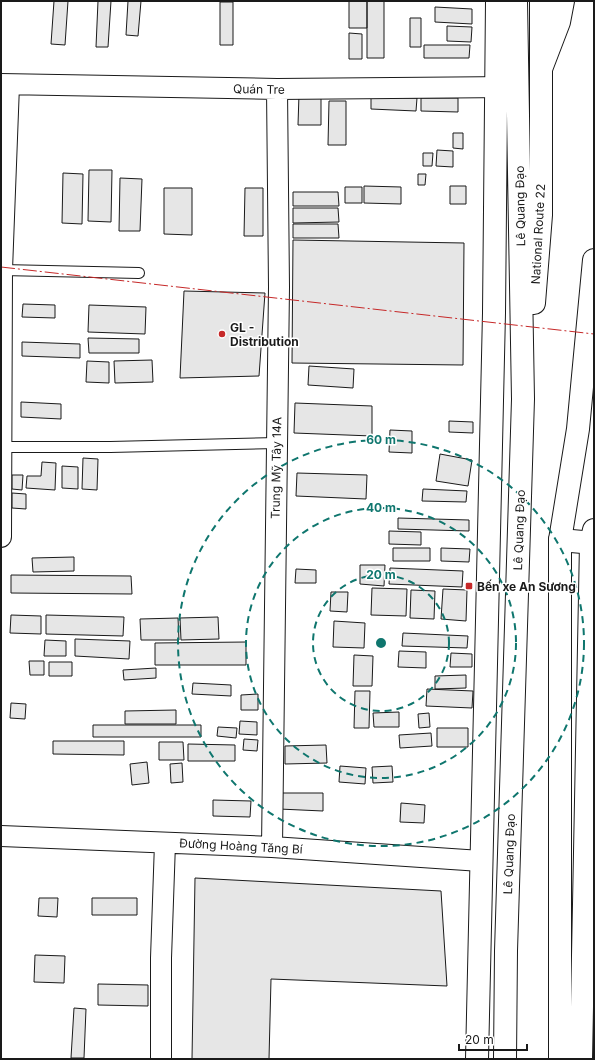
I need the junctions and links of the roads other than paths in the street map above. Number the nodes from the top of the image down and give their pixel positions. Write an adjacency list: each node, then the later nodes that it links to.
1 (497, 1): 7 (main road, Lê Quang Đạo)
2 (516, 1): 7 (main road, Lê Quang Đạo)
3 (541, 1): 5 (main road, National Route 22)
4 (563, 1): 5 (main road)
5 (541, 69): 13 (main road, National Route 22)
6 (5, 84): 8 (street, Quán Tre); 10 (street)
7 (507, 87): 8 (street, Quán Tre); 13 (main road, Lê Quang Đạo); 22 (main road, Lê Quang Đạo)
8 (277, 89): 14 (street, Trung Mỹ Tây 14A)
9 (594, 260): 12 (main road)
10 (2, 270): 11 (lane); 15 (street)
11 (139, 273)
12 (591, 323): 18 (main road)
13 (523, 399): 23 (main road, Lê Quang Đạo)
14 (277, 443): 15 (lane); 21 (street, Trung Mỹ Tây 14A)
15 (2, 447): 16 (street)
16 (1, 537)
17 (593, 539): 18 (main road); 29 (main road)
18 (560, 540): 28 (main road)
19 (1, 836): 20 (street, Đường Hoàng Tăng Bí)
20 (165, 843): 21 (street, Đường Hoàng Tăng Bí); 25 (street)
21 (272, 847): 22 (street, Đường Hoàng Tăng Bí)
22 (481, 861): 24 (main road, Lê Quang Đạo)
23 (506, 951): 24 (main road); 27 (main road, Lê Quang Đạo)
24 (480, 953): 26 (main road, Lê Quang Đạo)
25 (161, 1059)
26 (477, 1059)
27 (505, 1059)
28 (560, 1059)
29 (581, 1059)

